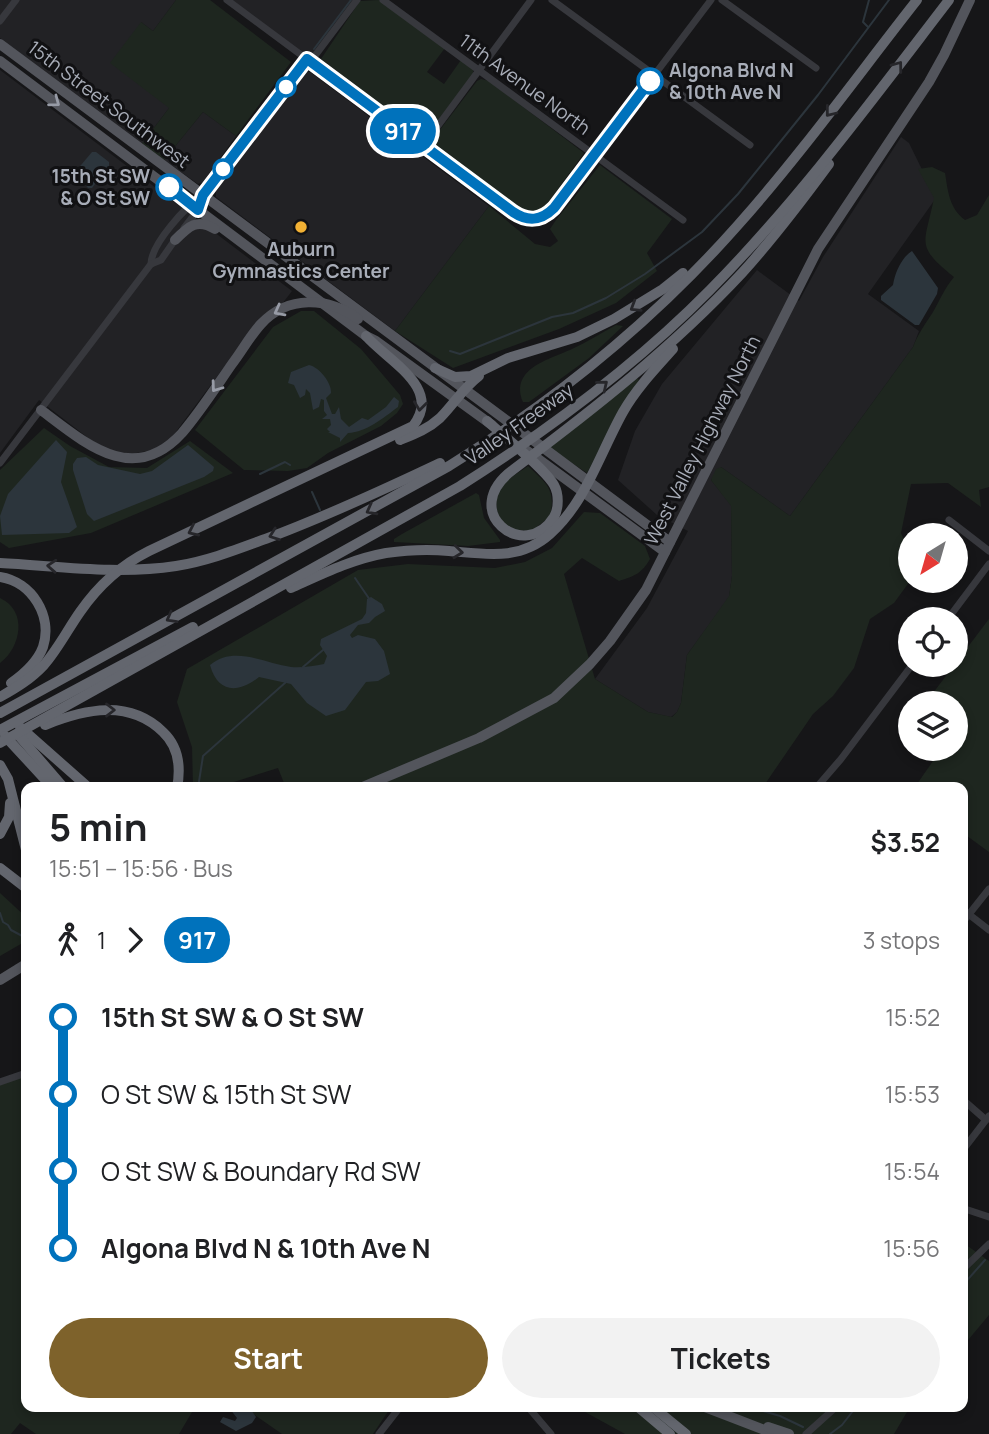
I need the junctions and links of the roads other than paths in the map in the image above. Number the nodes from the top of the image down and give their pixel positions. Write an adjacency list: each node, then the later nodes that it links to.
1 (16, 0): 12 (street)
2 (357, 0): 14 (street)
3 (383, 0): 17 (street, 11th Avenue North)
4 (531, 0): 17 (street)
5 (552, 0): 18 (street)
6 (711, 0): 18 (street)
7 (722, 0): 16 (street)
8 (917, 0): 24 (highway, Valley Freeway, one-way to 24)
9 (949, 0): 19 (highway, Valley Freeway, one-way to 9)
10 (970, 0): 43 (main road, West Valley Highway North)
11 (233, 2): 14 (street)
12 (0, 21)
13 (0, 44): 23 (main road, 15th Street Southwest)
14 (311, 58): 21 (street); 23 (street)
15 (0, 61): 25 (main road, 15th Street Southwest, one-way to 25)
16 (816, 68)
17 (480, 70): 21 (street); 22 (street, 11th Avenue North)
18 (655, 74): 20 (street); 22 (street)
19 (870, 103): 30 (highway); 45 (highway, Valley Freeway, one-way to 19)
20 (750, 145)
21 (423, 146): 22 (street)
22 (594, 154): 26 (street, 11th Avenue North)
23 (203, 195): 25 (street); 33 (main road, 15th Street Southwest)
24 (761, 199): 32 (highway, one-way to 32); 37 (highway, Valley Freeway)
25 (194, 207): 27 (street); 28 (main road, 15th Street Southwest); 29 (street)
26 (683, 220)
27 (176, 240): 28 (main road); 29 (street)
28 (249, 249): 31 (main road, 15th Street Southwest)
29 (151, 264): 35 (street)
30 (741, 275): 39 (highway); 41 (highway)
31 (366, 337): 34 (main road, 15th Street Southwest); 40 (highway, one-way to 40)
32 (502, 361): 33 (highway); 34 (highway)
33 (435, 368): 34 (main road, 15th Street Southwest)
34 (460, 394): 35 (main road, one-way to 35); 36 (main road, 15th Street Southwest); 40 (highway)
35 (41, 410): 38 (street)
36 (487, 415): 39 (highway); 41 (main road, 15th Street Southwest)
37 (493, 438): 46 (highway, one-way to 46); 53 (highway, Valley Freeway, one-way to 53)
38 (0, 463)
39 (545, 469): 41 (main road, 15th Street Southwest)
40 (321, 470): 52 (highway, one-way to 52)
41 (586, 487): 43 (main road, 15th Street Southwest); 50 (highway, one-way to 41)
42 (949, 520): 44 (street)
43 (667, 547): 65 (main road, West Valley Highway North)
44 (989, 551)
45 (339, 554): 50 (highway, Valley Freeway); 55 (highway)
46 (0, 564)
47 (989, 564): 49 (street)
48 (0, 577): 52 (highway)
49 (957, 607)
50 (188, 638): 55 (highway, Valley Freeway)
51 (903, 677): 66 (street)
52 (3, 692)
53 (0, 711): 57 (highway)
54 (0, 719): 61 (highway)
55 (39, 719): 56 (highway); 56 (highway); 64 (highway, one-way to 64)
56 (2, 736): 60 (highway)
57 (41, 748): 62 (highway); 63 (highway)
58 (0, 765): 59 (highway)
59 (8, 779): 67 (highway); 68 (highway)
60 (47, 782)
61 (59, 782)
62 (71, 782)
63 (82, 782)
64 (177, 782)
65 (374, 782)
66 (821, 782)
67 (21, 830)
68 (0, 834)
69 (0, 868): 70 (highway)
70 (21, 884)
71 (989, 889): 72 (street)
72 (968, 910)
73 (968, 914): 74 (street)
74 (989, 930)
75 (21, 967): 76 (main road)
76 (0, 980)
77 (21, 1075): 78 (street)
78 (0, 1082)
79 (968, 1104): 80 (street)
80 (987, 1118): 81 (street)
81 (968, 1143)
82 (968, 1210): 83 (street)
83 (989, 1217)
84 (989, 1244): 85 (street)
85 (968, 1264)
86 (396, 1412): 94 (street)
87 (532, 1412): 95 (street)
88 (644, 1412): 96 (highway)
89 (659, 1412): 97 (highway)
90 (718, 1412): 93 (main road)
91 (830, 1412): 100 (street)
92 (832, 1412): 101 (street)
93 (747, 1423): 98 (main road); 99 (main road)
94 (379, 1434)
95 (551, 1434)
96 (670, 1434)
97 (686, 1434)
98 (775, 1434)
99 (789, 1434)
100 (806, 1434)
101 (816, 1434)

